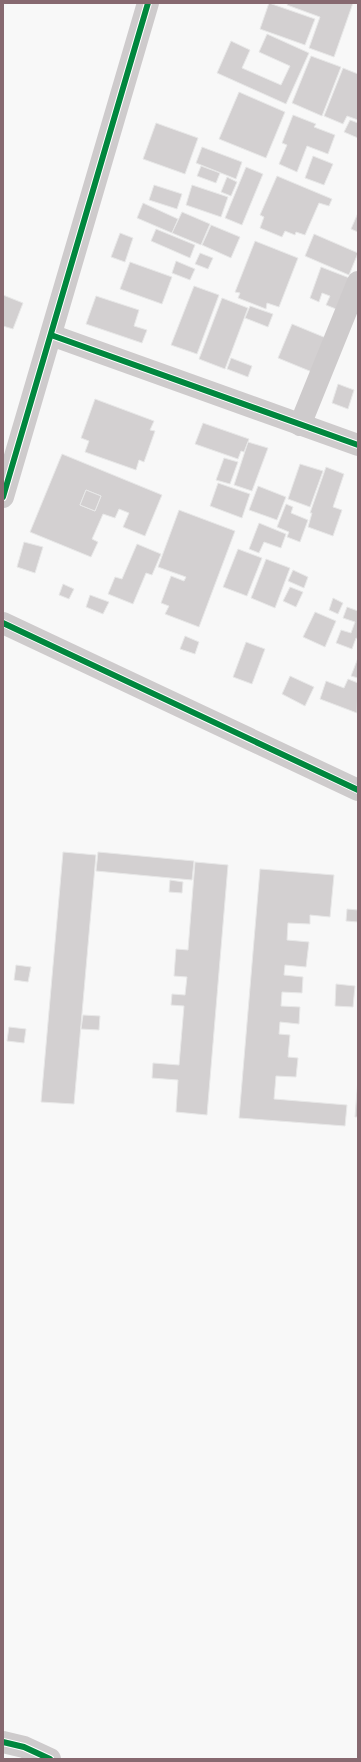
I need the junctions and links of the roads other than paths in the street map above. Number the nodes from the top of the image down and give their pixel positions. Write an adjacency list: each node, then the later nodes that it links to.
1 (148, 3): 3 (street)
2 (358, 282): 4 (street)
3 (52, 335): 4 (street); 6 (street)
4 (300, 425): 5 (street)
5 (358, 445)
6 (3, 497)
7 (3, 623): 8 (street)
8 (358, 790)
9 (3, 1742): 10 (street)
10 (50, 1759)

